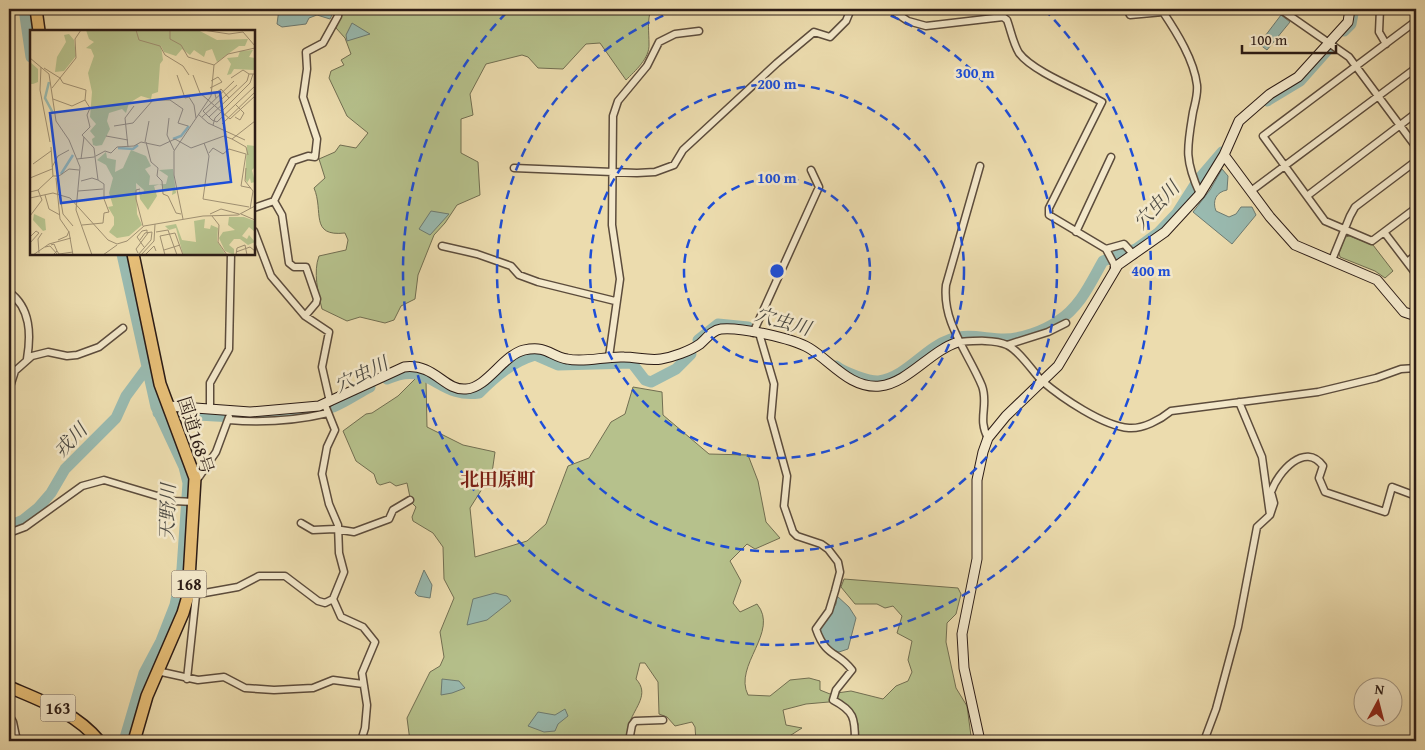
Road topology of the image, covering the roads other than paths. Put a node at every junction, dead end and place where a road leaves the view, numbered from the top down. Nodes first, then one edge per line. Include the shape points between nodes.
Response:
1 (36, 9) edge
2 (339, 9) edge
3 (851, 9) edge
4 (890, 9) edge
5 (1127, 9) edge
6 (1280, 9) edge
7 (1350, 9) edge
8 (1380, 9) edge
9 (1416, 21) edge
10 (39, 30) edge
11 (699, 31) dead end
12 (1329, 43) junction
13 (1386, 44) junction
14 (1356, 66) junction
15 (1416, 68) edge
16 (1378, 97) junction
17 (1416, 113) edge
18 (1400, 125) junction
19 (1416, 146) edge
20 (1224, 155) junction
21 (1111, 157) dead end
22 (1416, 161) edge
23 (980, 166) dead end
24 (1285, 166) junction
25 (514, 168) dead end
26 (811, 170) dead end
27 (614, 172) junction
28 (1251, 191) junction
29 (1200, 194) junction
30 (1306, 196) junction
31 (274, 201) junction
32 (255, 208) edge
33 (1416, 208) edge
34 (1343, 230) junction
35 (1076, 232) junction
36 (1384, 232) junction
37 (255, 236) edge
38 (442, 246) dead end
39 (1106, 249) junction
40 (1134, 254) junction
41 (1416, 254) edge
42 (133, 255) edge
43 (231, 255) edge
44 (1332, 260) junction
45 (1407, 262) junction
46 (1114, 271) junction
47 (1416, 274) edge
48 (9, 292) edge
49 (615, 301) junction
50 (305, 316) junction
51 (1416, 316) edge
52 (1066, 323) dead end
53 (124, 328) dead end
54 (756, 333) junction
55 (958, 342) junction
56 (1007, 345) junction
57 (609, 357) junction
58 (27, 359) junction
59 (1416, 368) edge
60 (1043, 381) junction
61 (9, 390) edge
62 (1239, 402) junction
63 (168, 406) junction
64 (328, 407) junction
65 (210, 409) junction
66 (230, 416) junction
67 (988, 438) junction
68 (195, 478) junction
69 (1416, 496) edge
70 (410, 500) dead end
71 (194, 502) junction
72 (1270, 515) junction
73 (301, 523) dead end
74 (338, 530) junction
75 (9, 533) edge
76 (192, 595) junction
77 (333, 600) junction
78 (157, 671) junction
79 (187, 679) junction
80 (363, 684) junction
81 (9, 687) edge
82 (9, 714) edge
83 (662, 720) dead end
84 (17, 741) edge
85 (99, 741) edge
86 (134, 741) edge
87 (361, 741) edge
88 (629, 741) edge
89 (855, 741) edge
90 (980, 741) edge
91 (1204, 741) edge

1 - 10 highway
2 - 31 street via 322,44 306,52 303,97 318,139 317,153 315,157 293,161
3 - 27 street via 846,20 830,37 814,32 777,62 683,150 674,165 655,172
4 - 35 street via 908,21 926,26 1003,17 1026,60 1102,102 1049,208 1049,215
5 - 29 street via 1130,15 1163,12 1192,68 1197,92 1187,157 1189,171
6 - 12 street
7 - 12 street via 1348,22
8 - 13 street via 1379,32
9 - 13 street
11 - 27 street via 675,34 659,42 647,66 618,101 613,116
12 - 14 street
12 - 20 street via 1298,77 1270,94 1239,122
13 - 14 street
14 - 16 street
14 - 24 street via 1262,136
15 - 16 street
16 - 18 street
16 - 24 street
17 - 18 street
18 - 19 street
18 - 30 street
20 - 28 street
20 - 29 street
21 - 35 street
22 - 34 street via 1355,207
23 - 55 street via 946,285 945,299
24 - 28 street
24 - 30 street
25 - 27 street
26 - 54 street via 819,187
27 - 49 street via 612,225 620,279
28 - 44 street via 1286,238
29 - 40 street via 1165,232
30 - 34 street via 1325,221
31 - 32 street
31 - 50 street via 282,214 289,263 294,267 306,267 316,299
33 - 36 street
34 - 36 street via 1372,241
34 - 44 street
35 - 39 street
36 - 45 street
37 - 50 street via 270,276
38 - 49 street via 511,266 519,275 538,282
39 - 40 street via 1124,244
39 - 46 street
40 - 46 street
41 - 45 street
42 - 63 highway, 国道168号 / 168 via 160,384
43 - 65 street via 229,349 210,383
44 - 51 street via 1377,280 1404,312
45 - 47 street
46 - 60 street via 1058,366
48 - 58 street via 17,298 27,318 30,332
49 - 57 street
50 - 64 street via 329,332 322,367
52 - 56 street
53 - 58 street via 100,347 67,356 48,352
54 - 55 street via 796,342 810,349 840,374 872,386 892,383 944,347
54 - 57 street via 722,329 696,346 662,359
54 - 89 street via 774,384 771,418 787,476 784,506 793,532 821,544 838,562 840,572 835,591 828,611 816,629 827,651 852,670 836,690 833,700 850,711
55 - 56 street
55 - 67 street via 982,386 982,428
56 - 60 street
57 - 64 street via 569,360 541,349 522,351 467,390 452,386 426,368 404,367
58 - 61 street via 15,371
59 - 62 street via 1401,369 1318,392
60 - 62 street via 1084,410 1131,428 1158,420 1171,411
60 - 67 street
62 - 72 street via 1262,457
63 - 65 street
63 - 68 highway, 国道168号 / 168
64 - 66 street
64 - 74 street via 335,430 327,447 322,479
65 - 66 street
66 - 68 street via 216,452
67 - 90 street via 977,480 977,559 962,634 964,668
68 - 71 highway, 国道168号 / 168
69 - 72 street via 1392,487 1385,512 1325,492 1319,478 1323,466 1318,458 1311,455 1301,457 1281,472 1271,492 1274,503
70 - 74 street via 393,510 389,519 354,532
71 - 75 street via 174,501 104,480 82,486
71 - 76 highway, 国道168号 / 168
72 - 91 street via 1257,526 1238,627
73 - 74 street via 313,530
74 - 77 street via 344,572
76 - 77 street via 238,587 259,576 285,576 318,602
76 - 78 highway, 国道168号 / 168
76 - 79 street
77 - 80 street via 341,617 363,627 375,642 362,673
78 - 79 street
78 - 86 highway, 国道168号 / 168
79 - 80 street via 224,677 245,688 282,691 313,688 333,680
80 - 87 street via 367,705
81 - 85 highway, 163 via 60,709 78,720
82 - 84 street
83 - 88 street via 635,721

